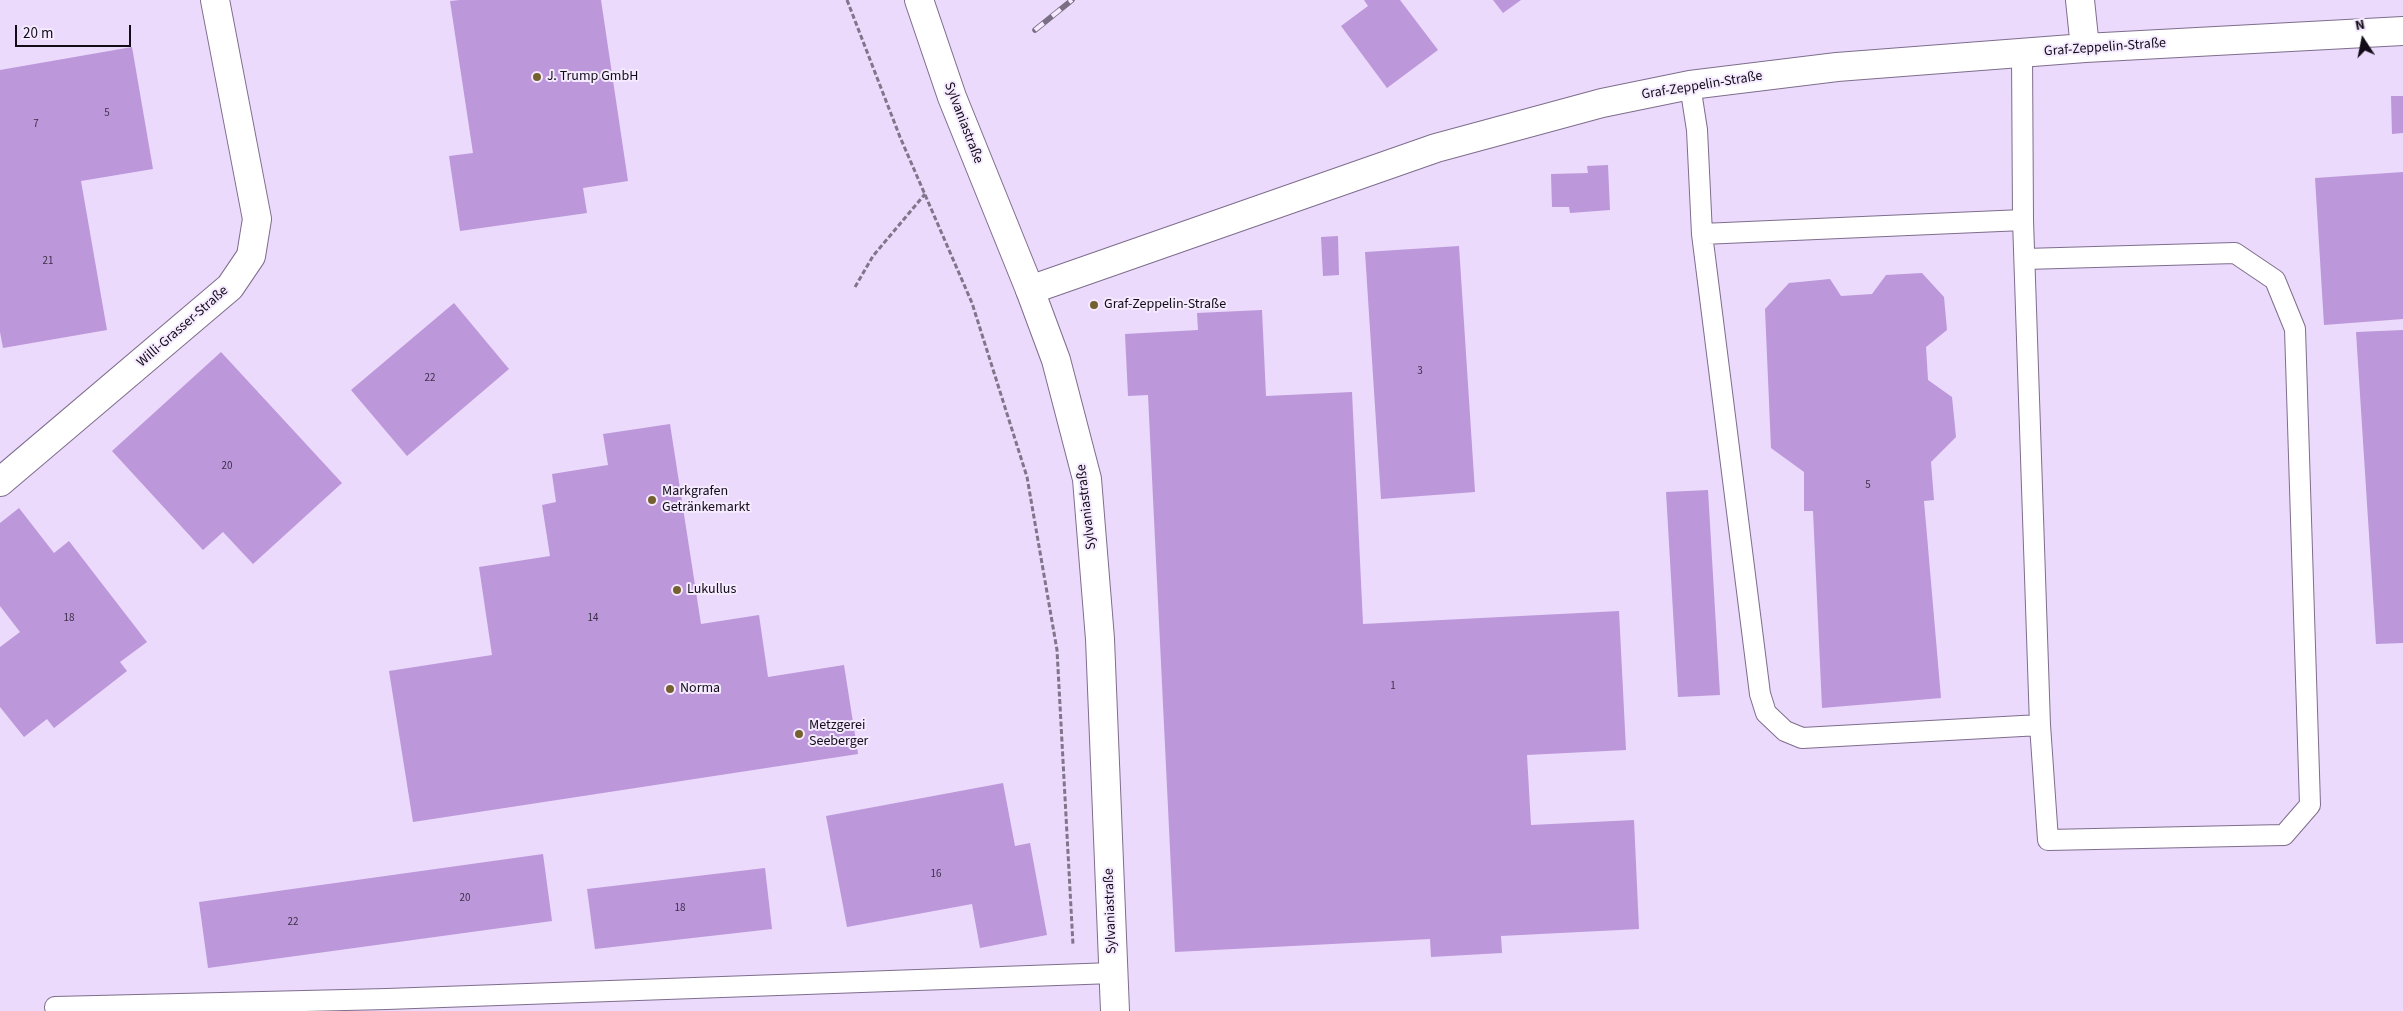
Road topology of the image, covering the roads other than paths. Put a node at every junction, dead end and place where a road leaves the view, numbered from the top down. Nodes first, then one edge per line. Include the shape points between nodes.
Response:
1 (215, 0) edge
2 (919, 0) edge
3 (2080, 0) edge
4 (2403, 31) edge
5 (2084, 48) junction
6 (2022, 53) junction
7 (1690, 85) junction
8 (2023, 220) junction
9 (1702, 234) junction
10 (2025, 259) junction
11 (1030, 290) junction
12 (0, 482) edge
13 (2040, 725) junction
14 (1113, 974) junction
15 (55, 1007) dead end
16 (1115, 1011) edge

1 - 12 street, Willi-Grasser-Straße via 257,219 251,256 230,287
2 - 11 street, Sylvaniastraße via 952,97
3 - 5 street
4 - 5 street, Graf-Zeppelin-Straße
5 - 6 street, Graf-Zeppelin-Straße
6 - 7 street, Graf-Zeppelin-Straße via 1837,67
6 - 8 lane
7 - 9 lane via 1697,130
7 - 11 street, Graf-Zeppelin-Straße via 1602,103 1436,148
8 - 9 lane
8 - 10 lane
9 - 13 lane via 1760,694 1766,713 1785,731 1802,738
10 - 13 lane
10 - 13 lane via 2235,253 2275,280 2295,329 2310,806 2284,835 2048,840
11 - 14 street, Sylvaniastraße via 1056,360 1087,479 1100,639
14 - 15 lane
14 - 16 street, Sylvaniastraße

